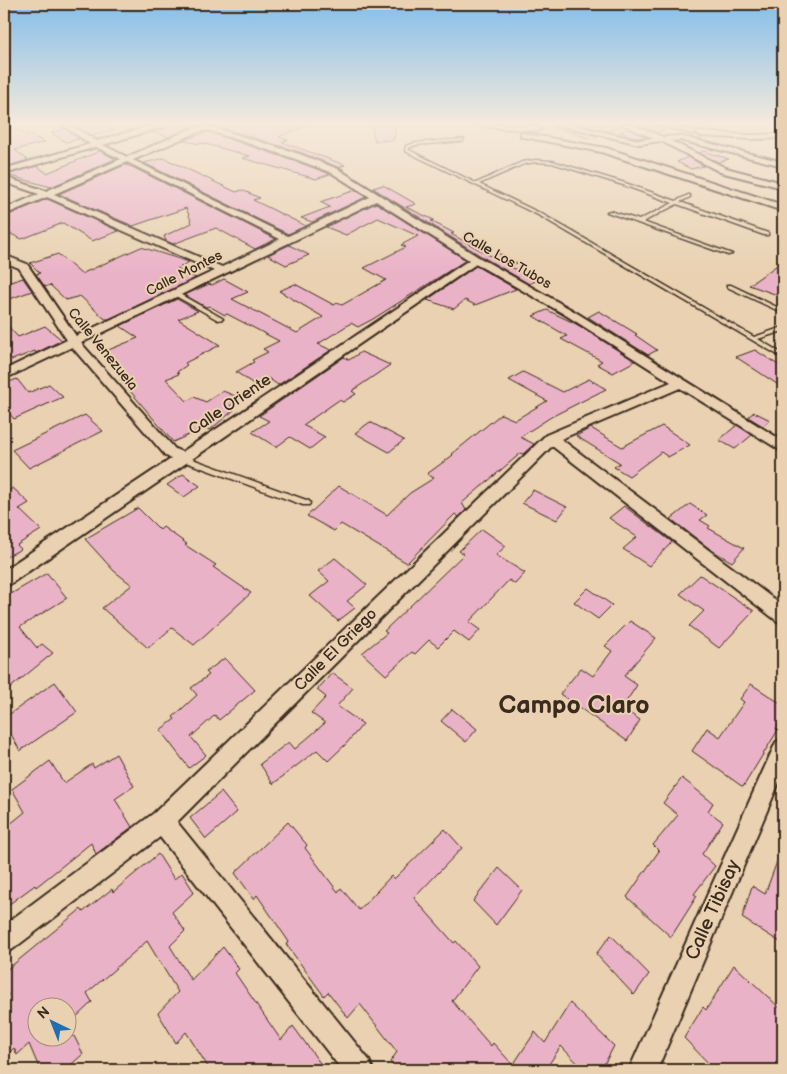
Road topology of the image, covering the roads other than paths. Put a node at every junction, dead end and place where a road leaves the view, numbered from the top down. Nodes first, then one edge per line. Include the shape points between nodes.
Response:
1 (94, 174) edge
2 (156, 174) edge
3 (340, 174) edge
4 (455, 174) edge
5 (498, 174) edge
6 (592, 174) edge
7 (678, 174) edge
8 (738, 174) edge
9 (4, 179) edge
10 (476, 184) junction
11 (783, 186) edge
12 (47, 194) junction
13 (377, 196) junction
14 (689, 196) dead end
15 (676, 203) junction
16 (783, 208) edge
17 (4, 212) edge
18 (609, 212) dead end
19 (639, 222) junction
20 (766, 234) dead end
21 (287, 239) junction
22 (730, 254) dead end
23 (4, 258) edge
24 (476, 260) junction
25 (222, 270) junction
26 (729, 286) dead end
27 (176, 294) junction
28 (783, 312) edge
29 (220, 319) dead end
30 (783, 329) edge
31 (754, 339) junction
32 (74, 342) junction
33 (783, 356) edge
34 (4, 375) edge
35 (680, 383) junction
36 (551, 438) junction
37 (783, 447) edge
38 (182, 458) junction
39 (306, 503) dead end
40 (4, 579) edge
41 (783, 616) edge
42 (783, 749) edge
43 (162, 821) junction
44 (4, 940) edge
45 (359, 1070) edge
46 (643, 1070) edge

1 - 12 street
2 - 21 street
3 - 13 street, Calle Los Tubos
4 - 10 lane
5 - 10 lane
6 - 15 lane
7 - 16 street
8 - 11 street
9 - 12 street
10 - 31 lane via 541,215
12 - 17 street
12 - 25 street
13 - 21 street, Calle Montes
13 - 24 street, Calle Los Tubos
14 - 15 lane
15 - 19 lane
15 - 20 lane
18 - 19 lane
19 - 22 lane
21 - 25 street, Calle Montes
23 - 32 street, Calle Venezuela via 23,266
24 - 35 street, Calle Los Tubos via 568,312
24 - 38 street, Calle Oriente
25 - 27 street, Calle Montes
26 - 28 lane
27 - 29 lane
27 - 32 street, Calle Montes
30 - 31 lane
31 - 33 lane
32 - 34 street, Calle Montes
32 - 38 street, Calle Venezuela via 170,452
35 - 36 street, Calle El Griego
35 - 37 street, Calle Los Tubos
36 - 41 street
36 - 43 street, Calle El Griego
38 - 39 lane
38 - 40 street, Calle Oriente
42 - 46 street, Calle Tibisay
43 - 44 street, Calle El Griego
43 - 45 street

